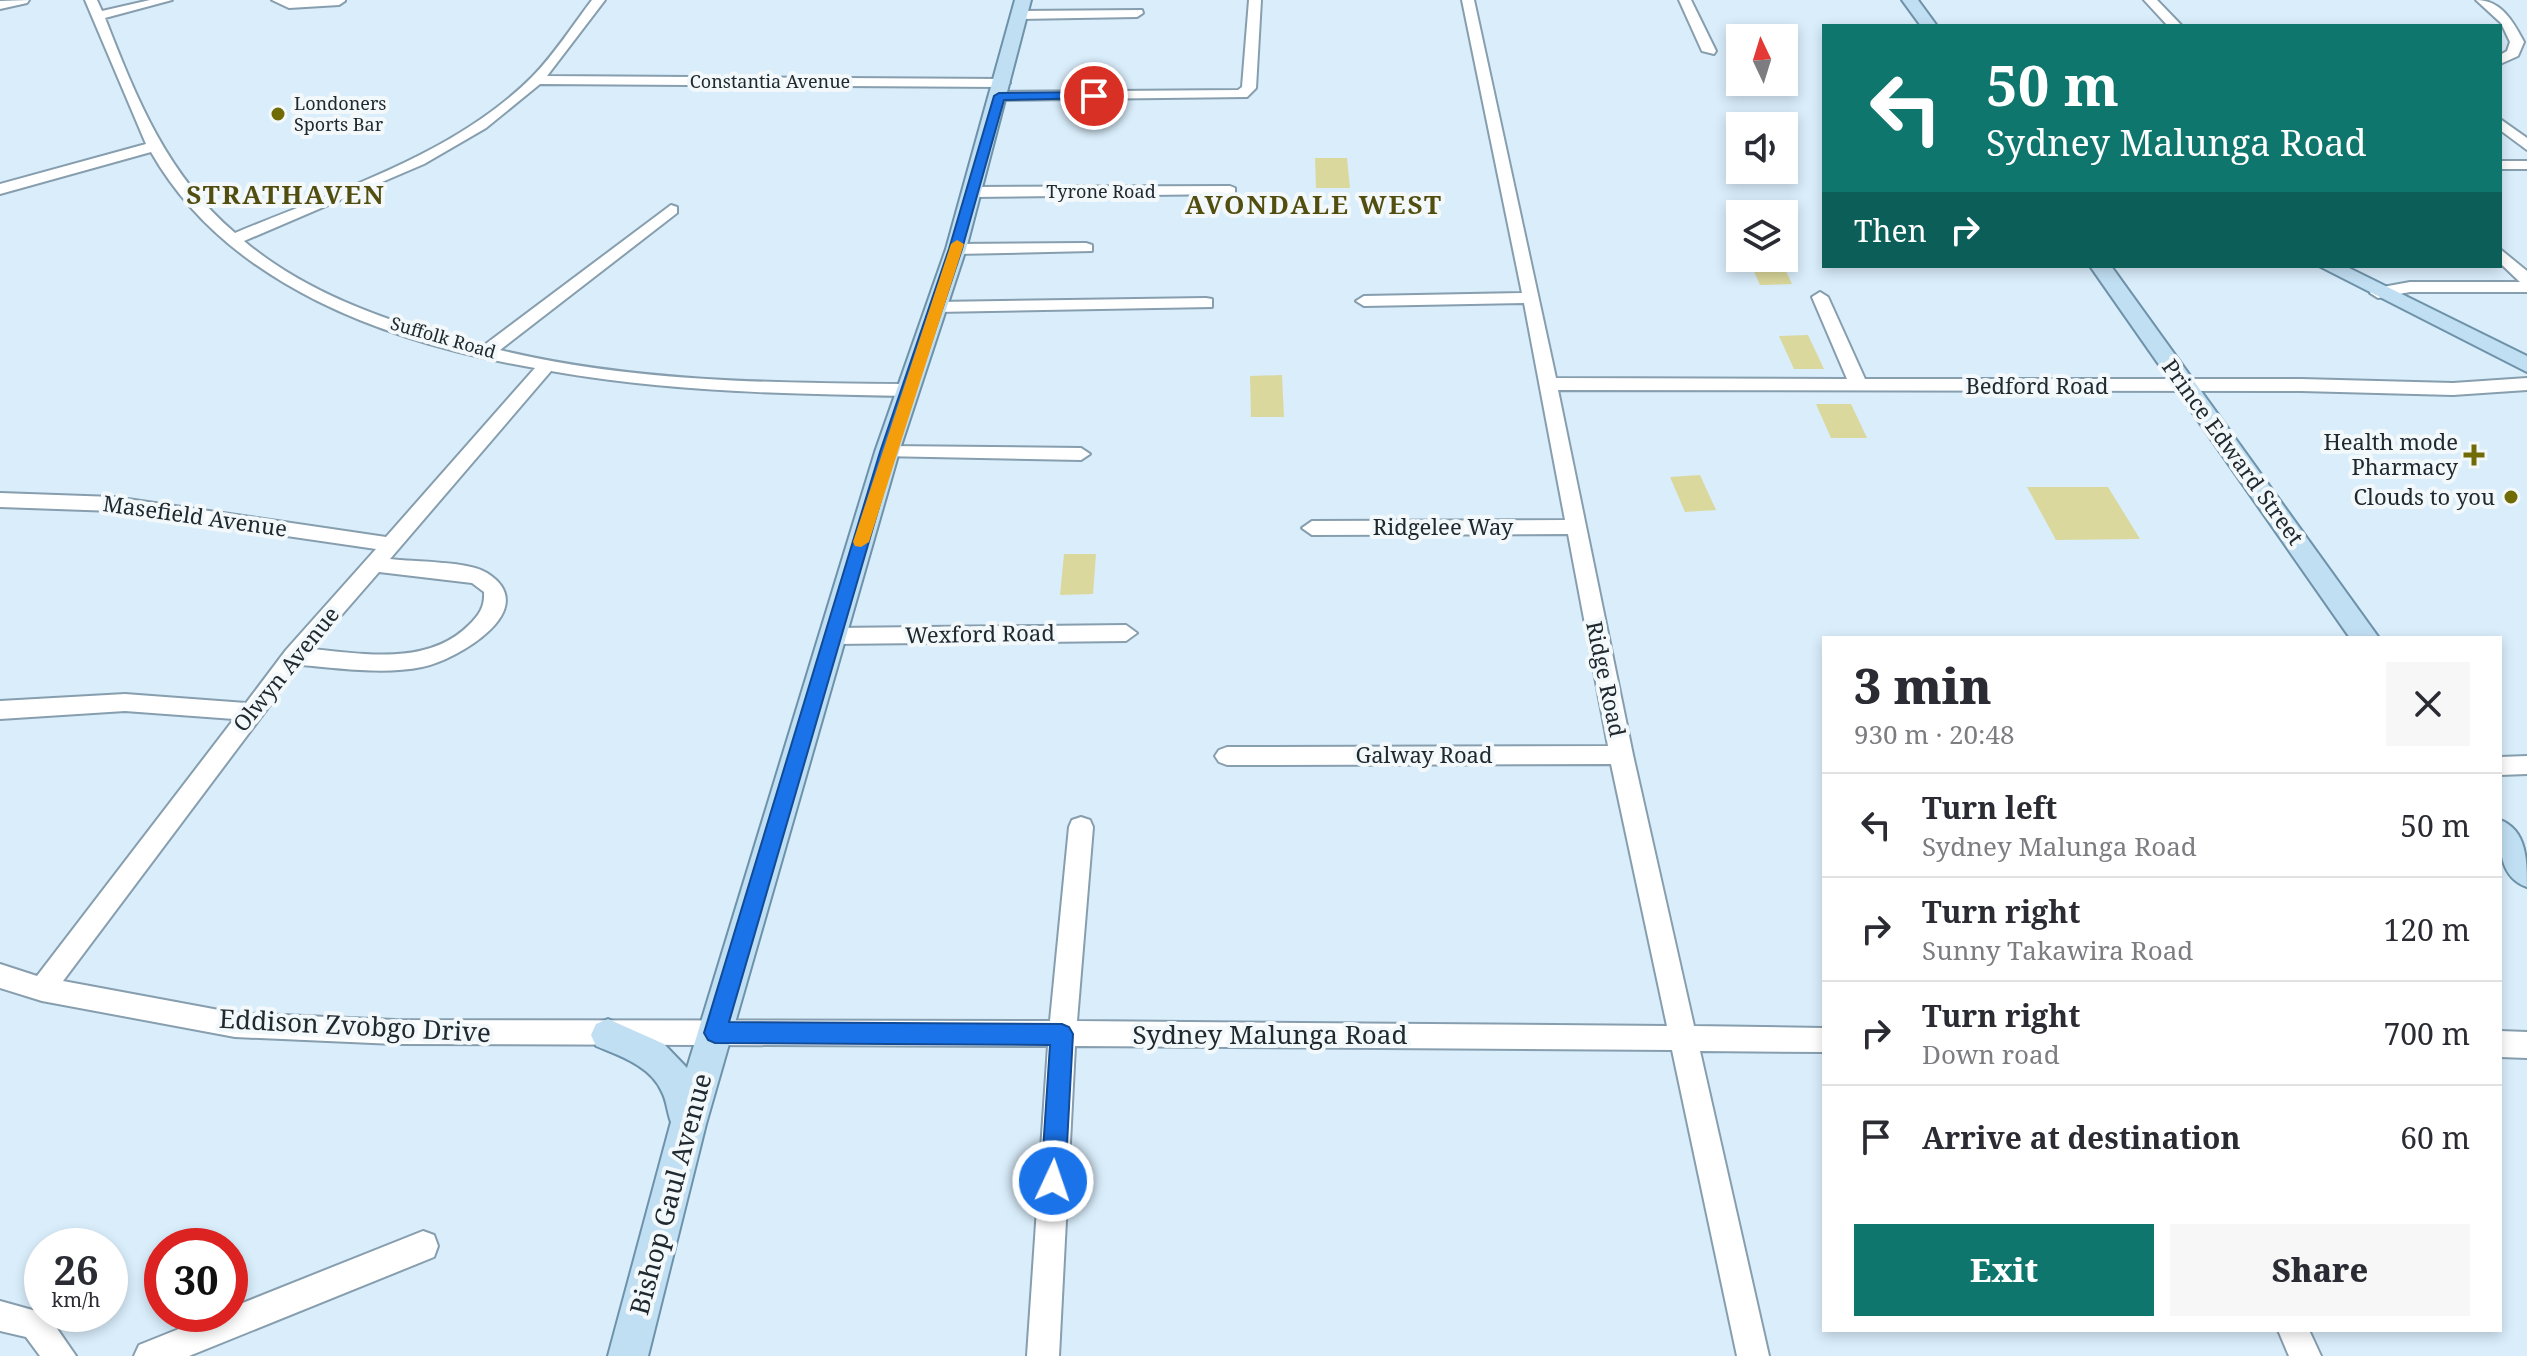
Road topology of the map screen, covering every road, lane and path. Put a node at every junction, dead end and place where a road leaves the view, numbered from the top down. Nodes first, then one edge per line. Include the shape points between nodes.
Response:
1 (23, 0) edge
2 (166, 0) edge
3 (278, 0) edge
4 (599, 0) edge
5 (1255, 0) edge
6 (1468, 0) edge
7 (1685, 0) edge
8 (1910, 0) edge
9 (2150, 0) edge
10 (2482, 0) edge
11 (339, 1) edge
12 (0, 5) edge
13 (94, 8) edge
14 (1021, 8) edge
15 (1137, 13) dead end
16 (1928, 24) edge
17 (2173, 24) edge
18 (1709, 51) dead end
19 (2502, 59) edge
20 (537, 80) junction
21 (1001, 90) junction
22 (2502, 125) edge
23 (156, 146) junction
24 (2527, 146) edge
25 (2502, 165) edge
26 (2527, 165) edge
27 (0, 189) edge
28 (1230, 191) dead end
29 (972, 192) junction
30 (671, 210) dead end
31 (232, 240) junction
32 (1086, 248) dead end
33 (956, 249) junction
34 (2502, 256) edge
35 (2101, 268) edge
36 (2333, 268) edge
37 (2527, 280) edge
38 (2527, 287) edge
39 (2378, 293) junction
40 (1820, 297) dead end
41 (1531, 298) junction
42 (1364, 301) dead end
43 (1206, 303) dead end
44 (936, 307) junction
45 (487, 352) junction
46 (548, 364) junction
47 (2527, 365) edge
48 (1548, 384) junction
49 (2527, 384) edge
50 (1859, 385) junction
51 (2185, 385) junction
52 (907, 390) junction
53 (887, 452) junction
54 (1081, 454) dead end
55 (0, 500) edge
56 (1574, 527) junction
57 (1312, 528) dead end
58 (390, 544) junction
59 (372, 564) junction
60 (1126, 633) dead end
61 (833, 636) junction
62 (2364, 636) edge
63 (294, 656) junction
64 (0, 710) edge
65 (250, 712) junction
66 (1621, 755) junction
67 (1227, 756) dead end
68 (2527, 765) edge
69 (2502, 766) edge
70 (1081, 827) dead end
71 (2502, 836) edge
72 (2527, 874) edge
73 (0, 976) edge
74 (42, 989) junction
75 (715, 1033) junction
76 (1062, 1034) junction
77 (608, 1035) junction
78 (1683, 1040) junction
79 (1822, 1040) edge
80 (2502, 1044) edge
81 (2527, 1045) edge
82 (688, 1124) junction
83 (423, 1246) dead end
84 (0, 1316) edge
85 (2294, 1332) edge
86 (60, 1356) edge
87 (150, 1356) edge
88 (628, 1356) edge
89 (1043, 1356) edge
90 (1753, 1356) edge
91 (2305, 1356) edge

1 - 12 street
2 - 13 street
3 - 11 street
4 - 20 street
5 - 21 street, Constantia Avenue via 1249,88 1242,94
6 - 41 street, Ridge Road
7 - 18 street
8 - 16 main road
9 - 17 street
10 - 19 street via 2507,21 2517,42 2513,53
13 - 23 street, Suffolk Road
14 - 15 street
14 - 21 main road, Bishop Gaul Avenue
20 - 21 street, Constantia Avenue
20 - 31 street via 441,150
21 - 29 main road, Bishop Gaul Avenue
22 - 24 street
23 - 27 street
23 - 31 street, Suffolk Road via 188,196
25 - 26 street
28 - 29 street, Tyrone Road
29 - 33 main road, Bishop Gaul Avenue
30 - 45 street
31 - 45 street, Suffolk Road via 326,298 421,336
32 - 33 street
33 - 44 main road, Bishop Gaul Avenue
34 - 37 street
35 - 51 main road, Prince Edward Street
36 - 39 main road
38 - 39 street via 2410,287
39 - 47 main road
40 - 50 street
41 - 42 street
41 - 48 street, Ridge Road
43 - 44 street
44 - 52 main road, Bishop Gaul Avenue
45 - 46 street, Suffolk Road
46 - 52 street, Suffolk Road via 718,386
46 - 58 street, Olwyn Avenue
48 - 50 street, Bedford Road
48 - 56 street, Ridge Road
49 - 51 street, Bedford Road via 2453,389
50 - 51 street, Bedford Road
51 - 62 main road, Prince Edward Street
52 - 53 main road, Bishop Gaul Avenue
53 - 54 street
53 - 61 main road, Bishop Gaul Avenue
55 - 58 street, Masefield Avenue via 114,504
56 - 57 street, Ridgelee Way
56 - 66 street, Ridge Road
58 - 59 street, Olwyn Avenue
59 - 63 street, Olwyn Avenue
59 - 63 street via 477,576 494,589 495,602 480,629 428,658 395,662
60 - 61 street, Wexford Road
61 - 75 main road, Bishop Gaul Avenue
63 - 65 street, Olwyn Avenue
64 - 65 street via 111,701
65 - 74 street, Olwyn Avenue
66 - 67 street, Galway Road
66 - 78 street, Ridge Road
68 - 69 street
70 - 76 street
71 - 72 main road
73 - 74 street, Eddison Zvobgo Drive
74 - 77 street, Eddison Zvobgo Drive via 235,1025
75 - 76 street, Sydney Malunga Road
75 - 77 street, Eddison Zvobgo Drive
75 - 82 main road, Bishop Gaul Avenue
76 - 78 street, Sydney Malunga Road
76 - 89 street
77 - 82 main road via 655,1055 672,1072 683,1091
78 - 79 street, Sydney Malunga Road
78 - 90 street, Ridge Road
80 - 81 street
82 - 88 main road, Bishop Gaul Avenue
83 - 87 street
84 - 86 street via 35,1324
85 - 91 street

